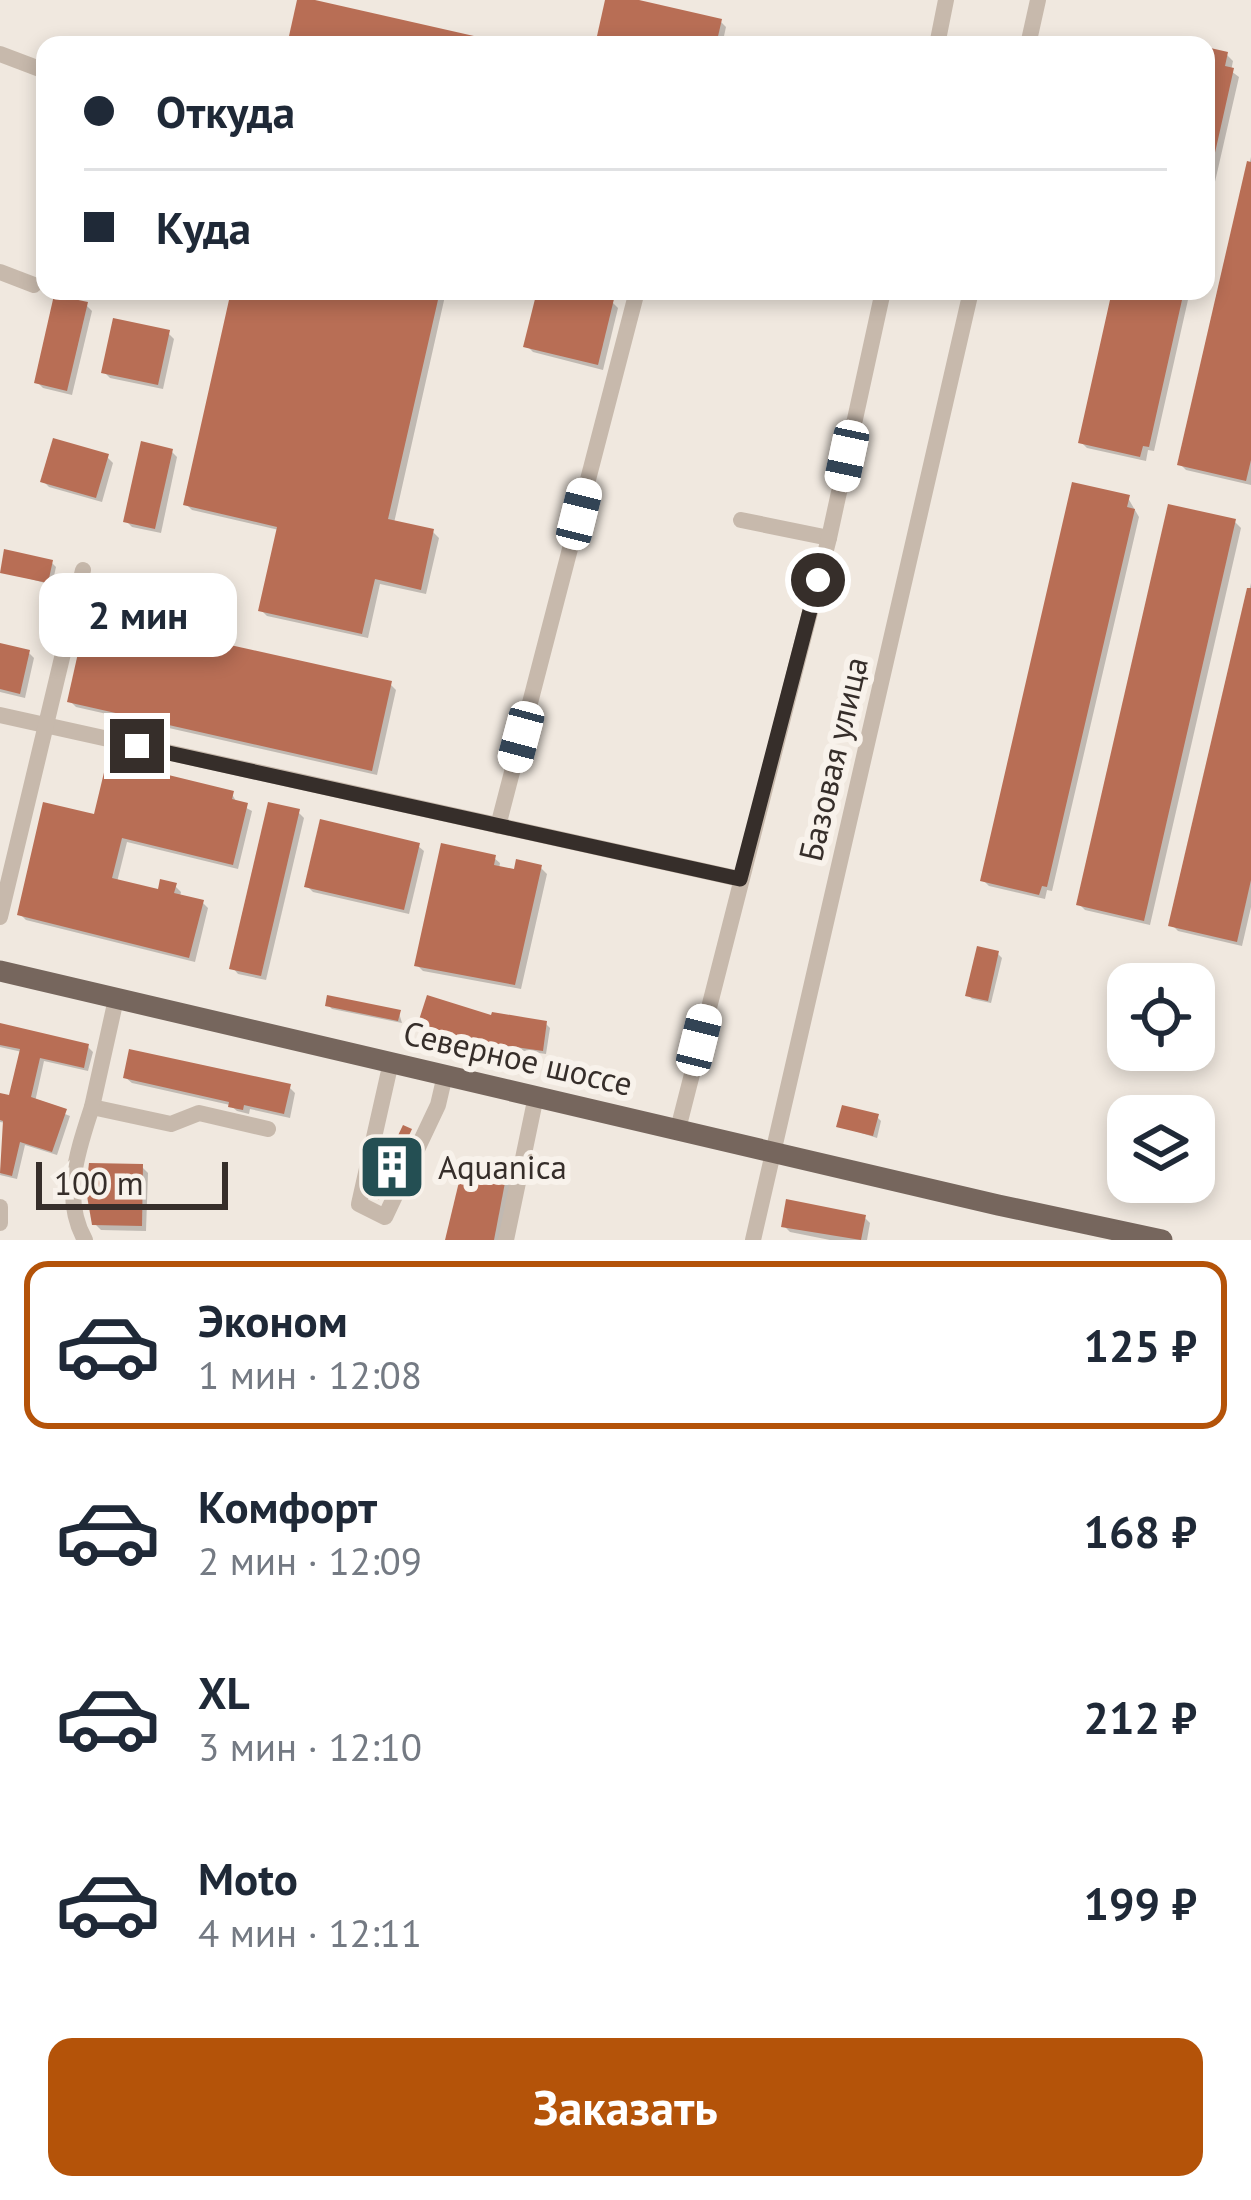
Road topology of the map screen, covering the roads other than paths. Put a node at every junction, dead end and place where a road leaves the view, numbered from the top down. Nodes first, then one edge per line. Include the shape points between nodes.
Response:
1 (946, 0) edge
2 (1038, 0) edge
3 (939, 36) edge
4 (1030, 36) edge
5 (0, 54) edge
6 (36, 68) edge
7 (0, 272) edge
8 (34, 285) dead end
9 (635, 300) edge
10 (881, 300) edge
11 (969, 300) edge
12 (741, 520) dead end
13 (829, 538) junction
14 (83, 571) dead end
15 (0, 715) edge
16 (47, 726) junction
17 (498, 826) junction
18 (740, 879) junction
19 (0, 917) edge
20 (0, 971) edge
21 (116, 998) junction
22 (392, 1063) junction
23 (445, 1075) junction
24 (536, 1096) junction
25 (92, 1107) junction
26 (268, 1129) dead end
27 (678, 1130) junction
28 (774, 1152) junction
29 (0, 1207) edge
30 (0, 1223) edge
31 (85, 1240) edge
32 (506, 1240) edge
33 (753, 1240) edge
34 (1162, 1240) edge

1 - 3 street
2 - 4 street
5 - 6 street
7 - 8 street
9 - 17 street
10 - 13 street
11 - 28 street, Базовая улица
12 - 13 street
13 - 18 street
14 - 16 street
15 - 16 street
16 - 17 street
16 - 19 street
17 - 18 street
18 - 27 street
20 - 21 main road, Северное шоссе
21 - 22 main road, Северное шоссе
21 - 25 street
22 - 23 main road, Северное шоссе
22 - 23 street via 359,1204 385,1216
23 - 24 main road, Северное шоссе
24 - 27 main road, Северное шоссе
24 - 32 street
25 - 26 street via 171,1124 199,1113
25 - 31 street via 72,1179
27 - 28 main road, Северное шоссе
28 - 33 street, Базовая улица
28 - 34 main road, Северное шоссе
29 - 30 street

